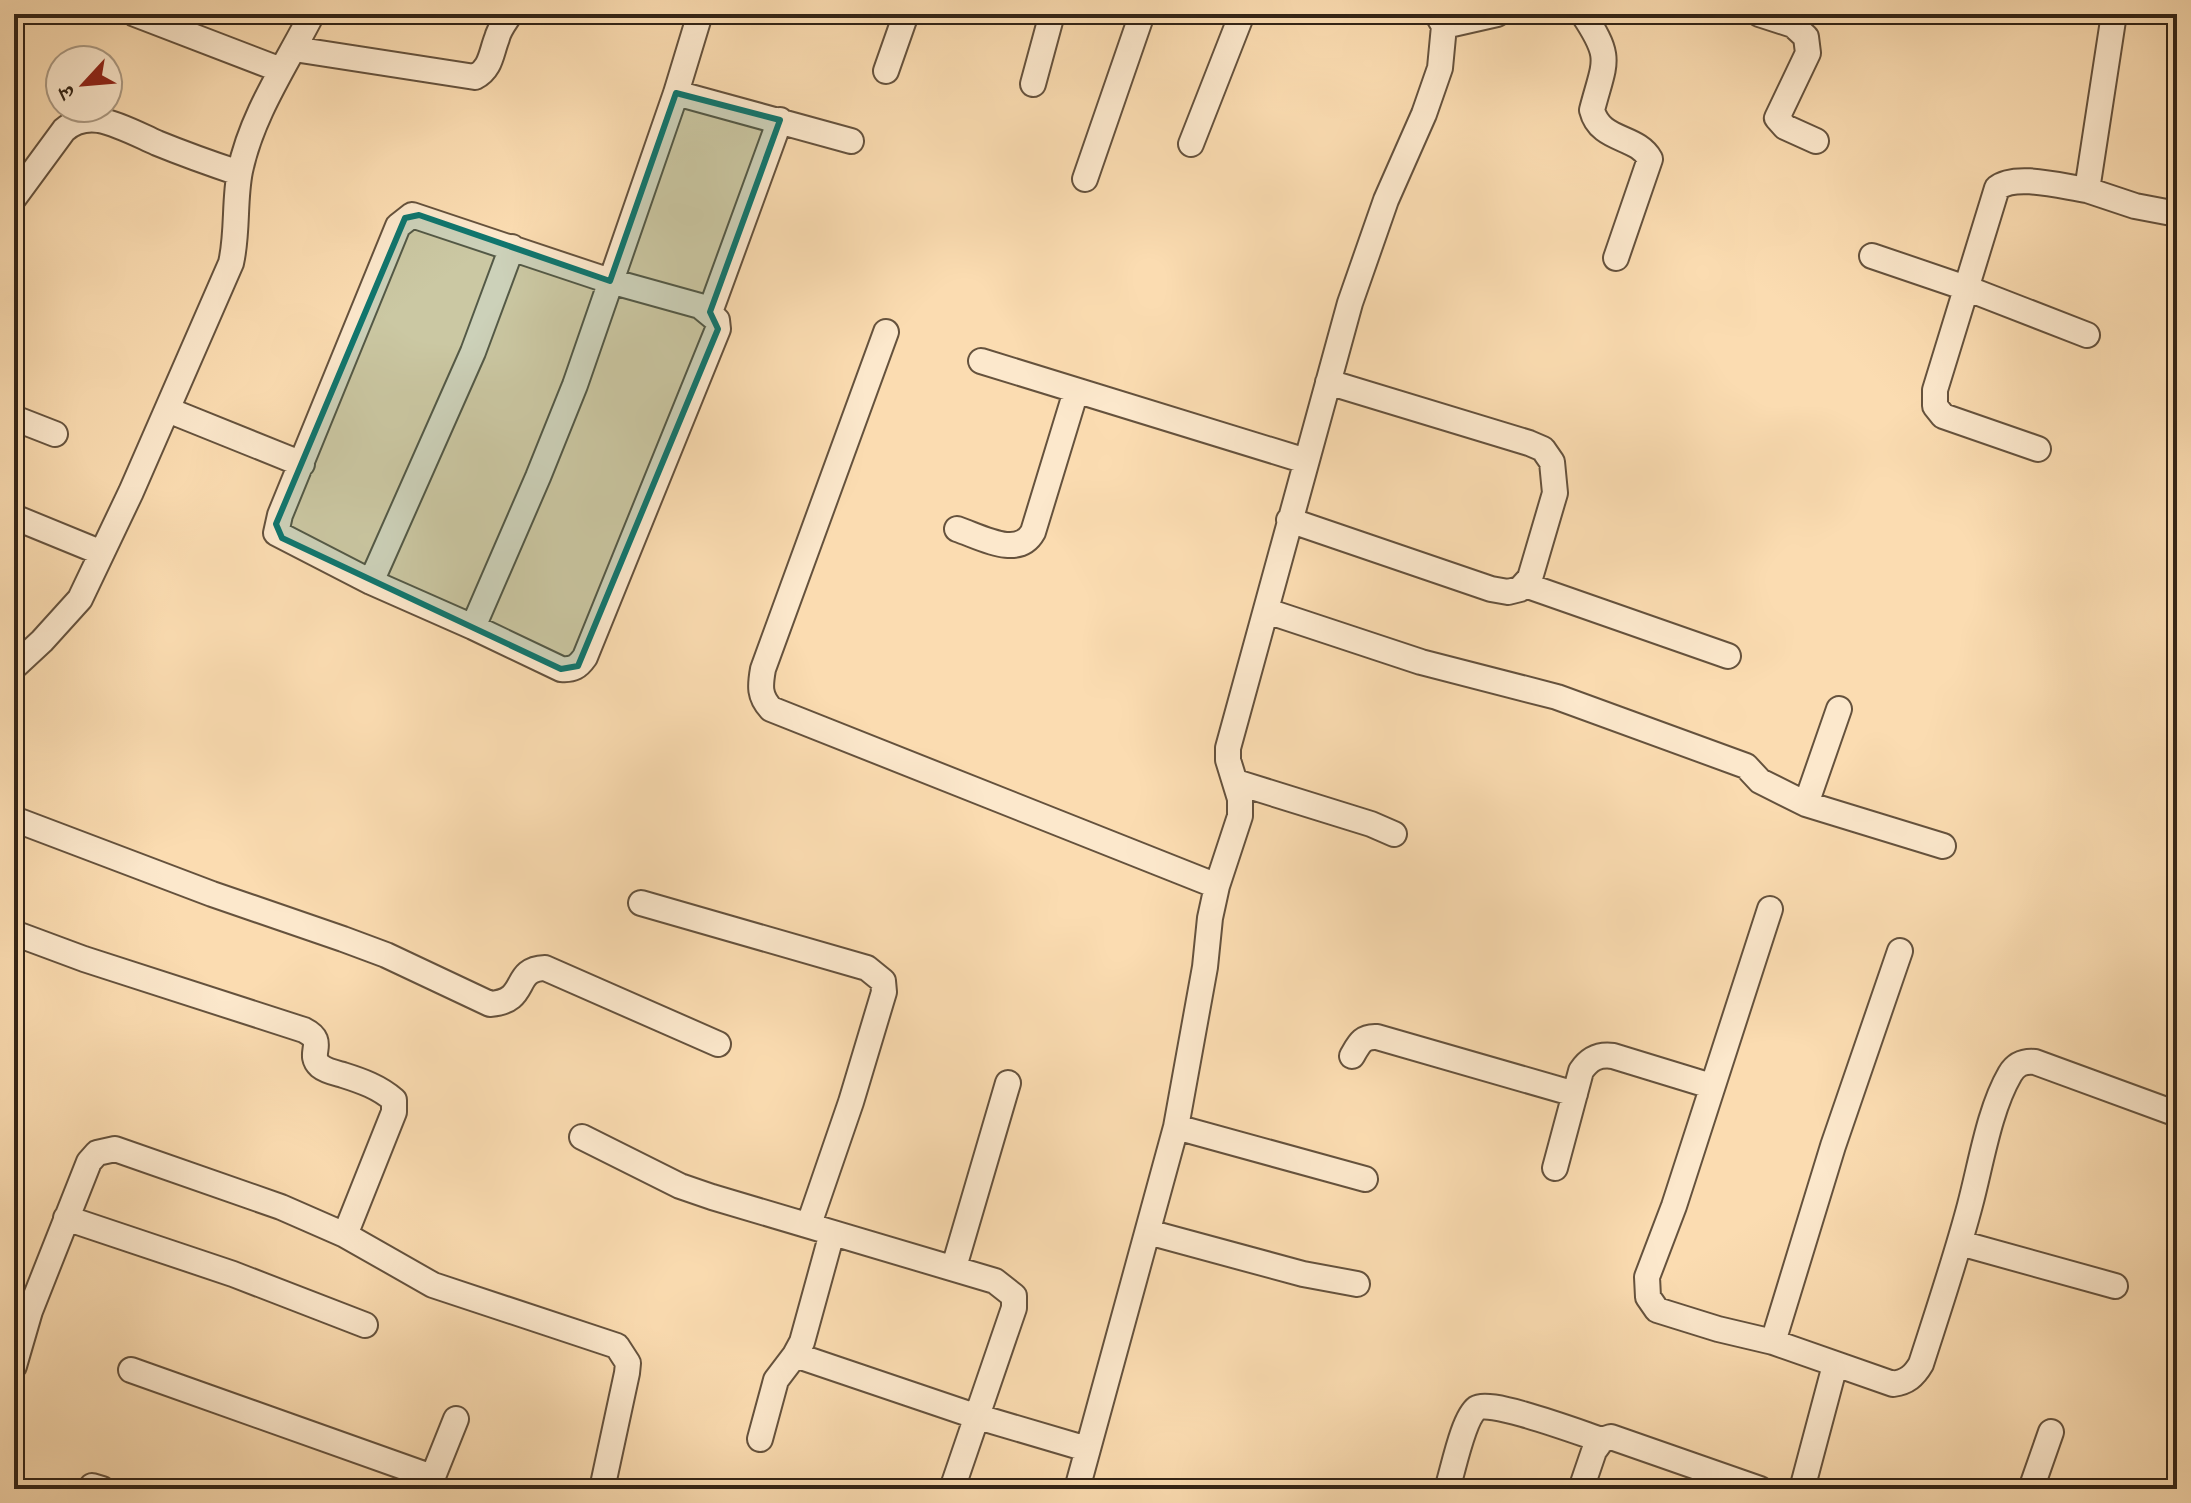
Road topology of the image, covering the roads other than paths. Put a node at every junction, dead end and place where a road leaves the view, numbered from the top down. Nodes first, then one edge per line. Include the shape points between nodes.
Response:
1 (135, 14) edge
2 (312, 14) edge
3 (510, 14) edge
4 (700, 14) edge
5 (906, 14) edge
6 (1052, 14) edge
7 (1142, 14) edge
8 (1242, 14) edge
9 (1583, 14) edge
10 (1759, 14) edge
11 (2114, 14) edge
12 (1490, 15) edge
13 (1440, 20) edge
14 (287, 60) junction
15 (886, 71) dead end
16 (1033, 84) dead end
17 (676, 93) junction
18 (780, 120) junction
19 (851, 141) dead end
20 (1816, 141) dead end
21 (1191, 144) dead end
22 (239, 173) junction
23 (1085, 179) dead end
24 (16, 190) edge
25 (2087, 190) junction
26 (2177, 214) edge
27 (512, 247) junction
28 (1872, 256) dead end
29 (1616, 258) dead end
30 (610, 281) junction
31 (1966, 288) junction
32 (710, 312) junction
33 (886, 332) dead end
34 (2087, 335) dead end
35 (981, 361) dead end
36 (1328, 382) junction
37 (1076, 391) junction
38 (168, 410) junction
39 (14, 418) edge
40 (55, 434) dead end
41 (2038, 449) dead end
42 (1306, 461) junction
43 (302, 464) junction
44 (14, 517) edge
45 (1289, 520) junction
46 (957, 529) dead end
47 (102, 553) junction
48 (371, 582) junction
49 (1525, 585) junction
50 (1267, 611) junction
51 (473, 627) junction
52 (1728, 656) dead end
53 (14, 667) edge
54 (1839, 709) dead end
55 (1236, 782) junction
56 (1806, 804) junction
57 (14, 819) edge
58 (1394, 834) dead end
59 (1943, 846) dead end
60 (1217, 886) junction
61 (641, 903) dead end
62 (1770, 909) dead end
63 (14, 933) edge
64 (1900, 951) dead end
65 (718, 1044) dead end
66 (1352, 1056) dead end
67 (1008, 1083) dead end
68 (1711, 1086) junction
69 (1575, 1094) junction
70 (2175, 1106) edge
71 (1176, 1127) junction
72 (582, 1137) dead end
73 (1555, 1168) dead end
74 (1365, 1179) dead end
75 (66, 1218) junction
76 (821, 1228) junction
77 (1148, 1232) junction
78 (345, 1235) junction
79 (1960, 1243) junction
80 (954, 1267) junction
81 (1357, 1284) dead end
82 (2115, 1286) dead end
83 (22, 1309) edge
84 (365, 1325) dead end
85 (1773, 1342) junction
86 (795, 1355) junction
87 (1835, 1365) junction
88 (14, 1366) edge
89 (131, 1370) dead end
90 (975, 1416) junction
91 (456, 1419) dead end
92 (2051, 1432) dead end
93 (760, 1439) dead end
94 (1602, 1440) junction
95 (1087, 1449) junction
96 (430, 1483) edge
97 (1753, 1488) edge
98 (602, 1489) edge
99 (952, 1489) edge
100 (1077, 1489) edge
101 (1447, 1489) edge
102 (1581, 1489) edge
103 (1802, 1489) edge
104 (2031, 1489) edge

1 - 14 street
2 - 14 street
3 - 14 street via 488,65 475,77
4 - 17 street
5 - 15 street
6 - 16 street
7 - 23 street
8 - 21 street
9 - 29 street via 1605,55 1594,116 1601,128 1650,159
10 - 20 street via 1793,25 1806,37 1808,53 1777,118
11 - 25 street
12 - 13 street
13 - 36 street via 1440,68 1386,200
14 - 22 street via 249,138
17 - 18 street
17 - 30 street
18 - 19 street
18 - 32 street
22 - 24 street via 115,125 83,120 64,130
22 - 38 street via 231,263
25 - 26 street
25 - 31 street via 2019,180 2003,183 1993,195
27 - 30 street
27 - 43 street via 419,215 405,218
27 - 48 street via 473,352
28 - 31 street
30 - 32 street
30 - 51 street via 544,464
31 - 34 street
31 - 41 street via 1935,390 1935,406 1943,416
32 - 51 street via 718,329 585,657 578,666 561,669
33 - 60 street via 763,669 763,701 771,709
35 - 37 street
36 - 42 street
36 - 49 street via 1543,449 1552,462 1555,493
37 - 42 street
37 - 46 street via 1028,541 1005,545
38 - 43 street
38 - 47 street
39 - 40 street
42 - 45 street
43 - 48 street via 276,533
44 - 47 street
45 - 49 street via 1491,589 1508,592
45 - 50 street
47 - 53 street via 80,599
48 - 51 street
49 - 52 street
50 - 55 street via 1228,748
50 - 56 street via 1421,662 1557,697 1746,766 1760,781
54 - 56 street
55 - 58 street
55 - 60 street via 1240,816
56 - 59 street
57 - 65 street via 386,955 490,1004 513,998 525,974 545,968
60 - 71 street
61 - 76 street via 867,968 883,981
62 - 68 street
63 - 78 street via 304,1030 317,1042 317,1064 372,1085 394,1100 394,1112
64 - 85 street
66 - 69 street via 1367,1036 1377,1037
67 - 80 street
68 - 69 street via 1604,1055 1586,1063
68 - 85 street via 1647,1277 1648,1297 1666,1314
69 - 73 street
70 - 79 street via 2035,1062 2018,1065 1995,1111
71 - 74 street
71 - 77 street
72 - 76 street via 680,1186
75 - 78 street via 89,1162 97,1153 115,1149 243,1192
75 - 83 street
75 - 84 street
76 - 80 street
76 - 86 street via 802,1342
77 - 81 street
77 - 95 street
78 - 98 street via 433,1285 617,1346 628,1363 627,1373
79 - 82 street
79 - 87 street via 1916,1373 1893,1384
80 - 90 street via 995,1281 1014,1296
83 - 88 street
85 - 87 street
86 - 90 street
86 - 93 street via 776,1380
87 - 103 street
89 - 96 street
90 - 95 street
90 - 99 street
91 - 96 street
92 - 104 street
94 - 97 street via 1622,1440
94 - 101 street via 1484,1406 1468,1421
94 - 102 street
95 - 100 street

